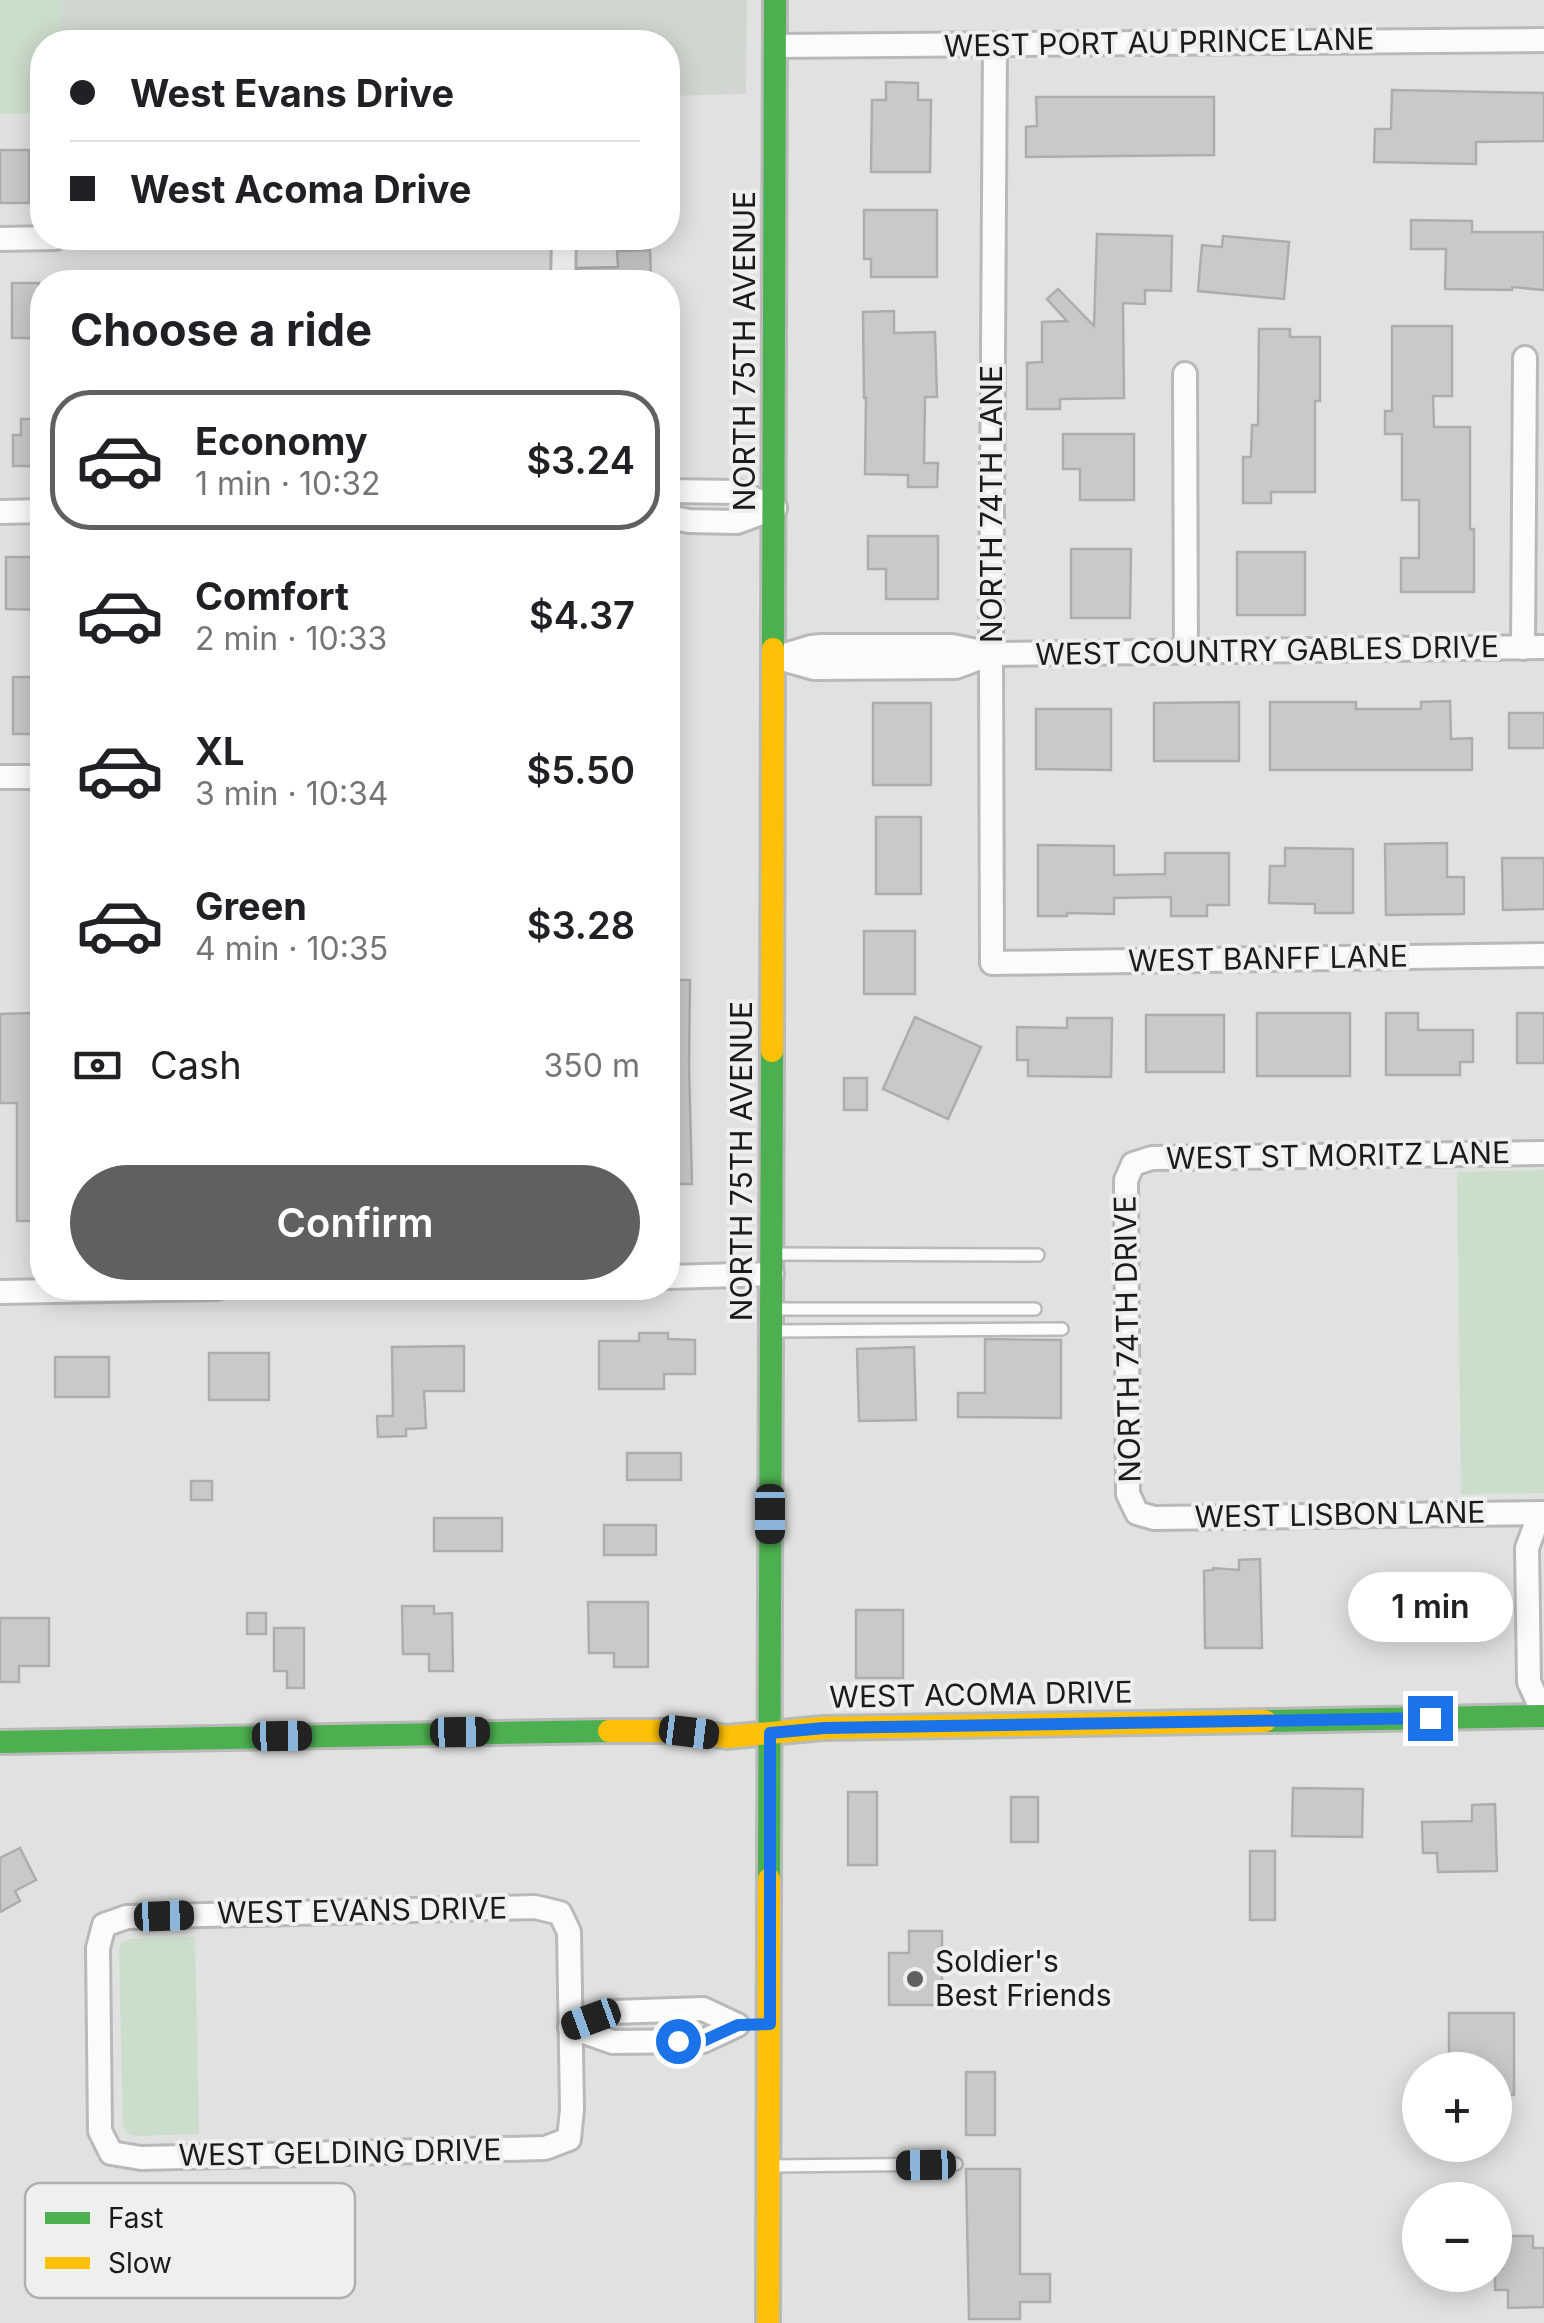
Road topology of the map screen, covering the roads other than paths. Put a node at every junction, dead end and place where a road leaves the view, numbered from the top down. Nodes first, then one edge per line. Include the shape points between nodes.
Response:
1 (775, 0) edge
2 (1544, 40) edge
3 (995, 45) junction
4 (775, 46) junction
5 (0, 238) edge
6 (30, 238) edge
7 (1525, 358) dead end
8 (1185, 374) dead end
9 (680, 491) edge
10 (775, 508) junction
11 (0, 512) edge
12 (30, 512) edge
13 (680, 519) edge
14 (1534, 648) edge
15 (1186, 652) junction
16 (991, 654) junction
17 (774, 658) junction
18 (0, 777) edge
19 (30, 777) edge
20 (1544, 954) edge
21 (992, 964) joint
22 (1544, 1153) edge
23 (1133, 1164) joint
24 (1038, 1255) dead end
25 (772, 1264) junction
26 (680, 1276) edge
27 (30, 1291) edge
28 (0, 1292) edge
29 (1035, 1310) dead end
30 (771, 1320) junction
31 (1062, 1330) dead end
32 (1137, 1513) joint
33 (1543, 1516) edge
34 (1536, 1633) edge
35 (1544, 1716) edge
36 (770, 1733) junction
37 (0, 1742) edge
38 (653, 2010) junction
39 (770, 2024) junction
40 (738, 2025) junction
41 (570, 2027) junction
42 (653, 2042) junction
43 (110, 2154) joint
44 (956, 2164) dead end
45 (768, 2166) junction
46 (768, 2323) edge

1 - 4 main road, NORTH 75TH AVENUE
2 - 3 street, WEST PORT AU PRINCE LANE
3 - 4 street, WEST PORT AU PRINCE LANE
3 - 16 street, NORTH 74TH LANE
4 - 10 main road, NORTH 75TH AVENUE
5 - 6 street
7 - 14 street
8 - 15 street
9 - 10 street via 738,492
10 - 13 street via 737,522
10 - 17 main road, NORTH 75TH AVENUE
11 - 12 street
14 - 15 street, WEST COUNTRY GABLES DRIVE
15 - 16 street, WEST COUNTRY GABLES DRIVE
16 - 17 street, WEST COUNTRY GABLES DRIVE via 952,646 822,646
16 - 21 street, NORTH 74TH LANE
17 - 25 main road, NORTH 75TH AVENUE
18 - 19 street
20 - 21 street, WEST BANFF LANE
22 - 23 street, WEST ST MORITZ LANE via 1152,1158
23 - 32 street, NORTH 74TH DRIVE via 1126,1180 1128,1494
24 - 25 lane
25 - 26 street
25 - 30 main road, NORTH 75TH AVENUE
27 - 28 street
29 - 30 lane
30 - 31 lane
30 - 36 main road, NORTH 75TH AVENUE
32 - 33 street, WEST LISBON LANE
33 - 34 street via 1527,1548
34 - 35 street via 1529,1682
35 - 36 main road, WEST ACOMA DRIVE
36 - 37 main road, WEST ACOMA DRIVE
36 - 39 main road, NORTH 75TH AVENUE
38 - 40 street via 703,2009
38 - 41 street via 612,2012
38 - 42 lane
39 - 40 lane
39 - 45 main road, NORTH 75TH AVENUE
40 - 42 street via 703,2041
41 - 42 street via 613,2042
41 - 43 street, WEST GELDING DRIVE via 569,2139 544,2148
41 - 43 street, WEST EVANS DRIVE via 569,1932 560,1913 536,1907 127,1918 104,1925 98,1948 100,2131
44 - 45 lane
45 - 46 main road, NORTH 75TH AVENUE

